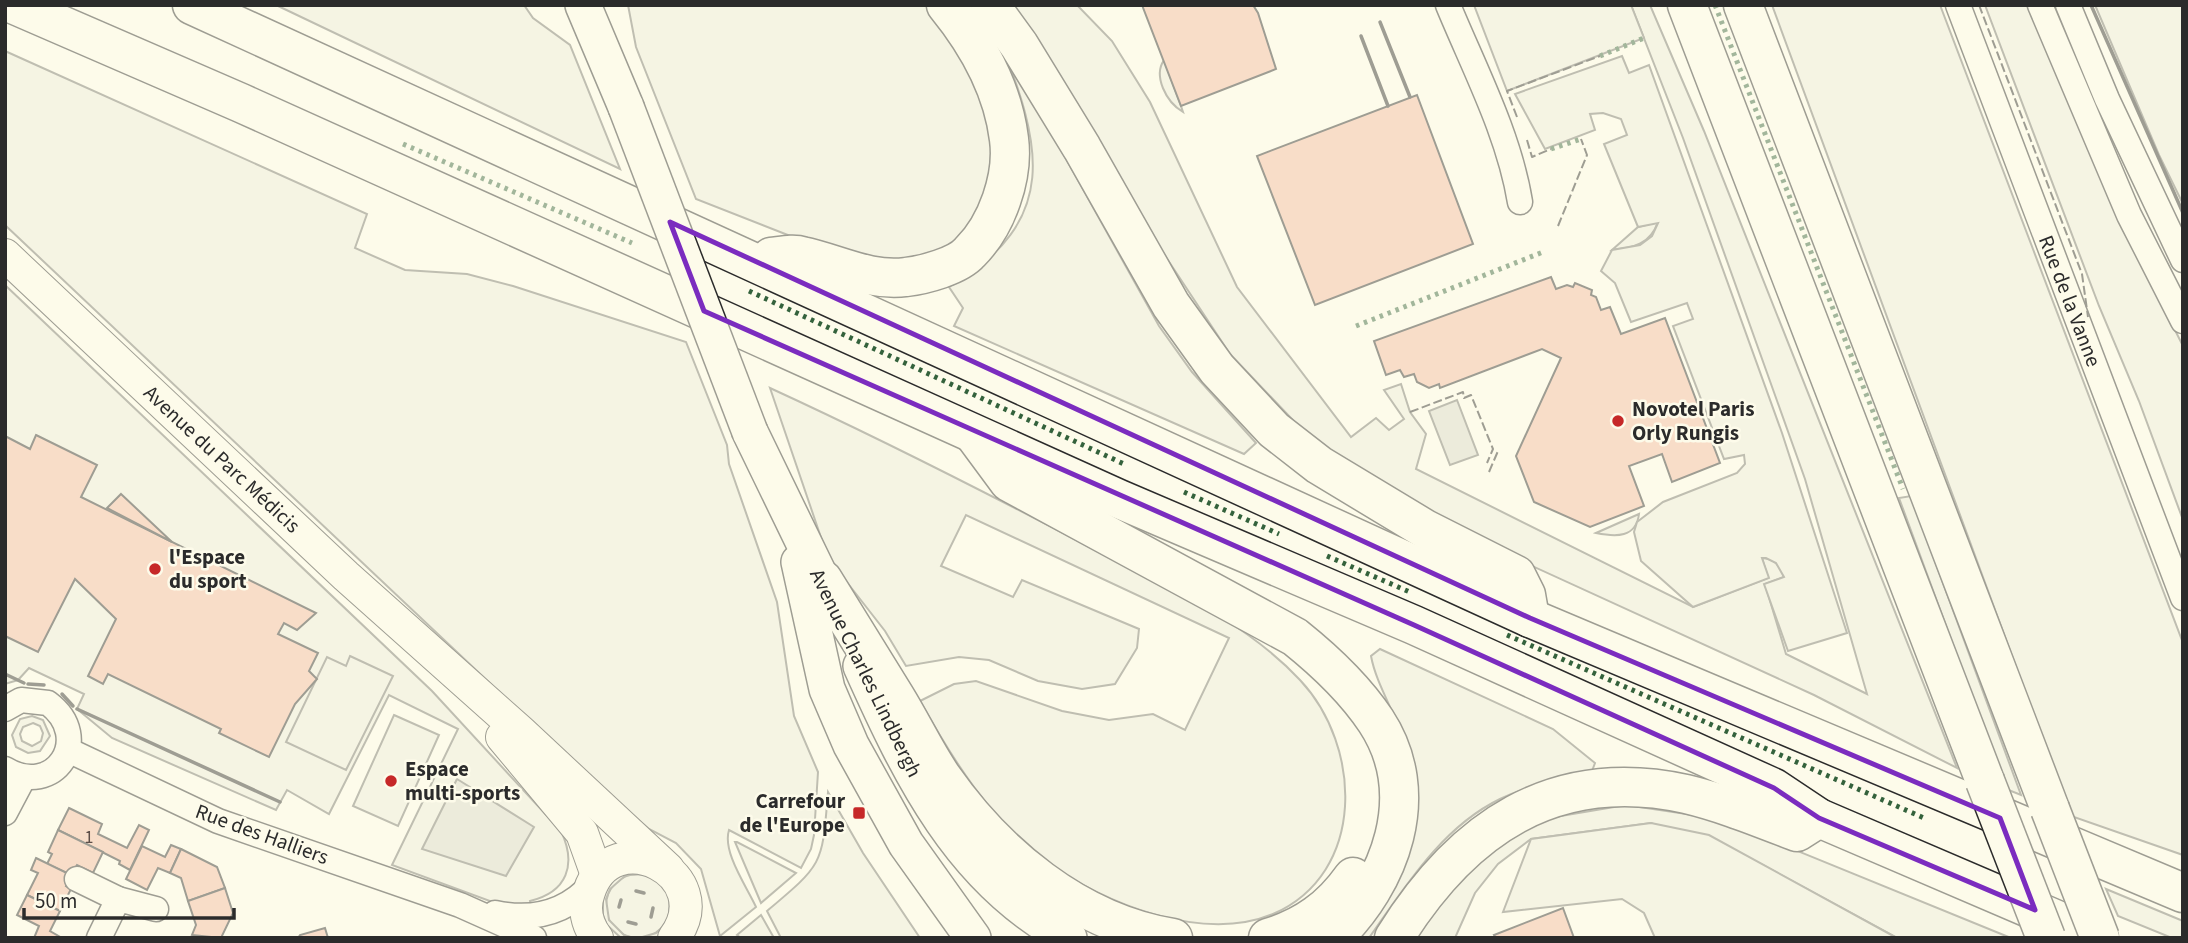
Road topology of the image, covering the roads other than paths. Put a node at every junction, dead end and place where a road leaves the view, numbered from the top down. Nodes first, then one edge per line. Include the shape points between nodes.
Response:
1 (15, 5) edge
2 (191, 5) edge
3 (583, 5) edge
4 (610, 5) edge
5 (946, 5) edge
6 (990, 5) edge
7 (1448, 5) edge
8 (1660, 5) edge
9 (1687, 5) edge
10 (1743, 5) edge
11 (1958, 5) edge
12 (2040, 5) edge
13 (2068, 5) edge
14 (1709, 58) junction
15 (626, 107) junction
16 (1520, 202) dead end
17 (5, 255) edge
18 (750, 259) junction
19 (2183, 260) edge
20 (2183, 321) edge
21 (971, 432) junction
22 (789, 518) junction
23 (823, 580) junction
24 (2183, 597) edge
25 (1530, 618) junction
26 (440, 663) junction
27 (1350, 688) junction
28 (5, 709) edge
29 (68, 750) junction
30 (15, 773) edge
31 (5, 813) edge
32 (1819, 818) junction
33 (668, 869) junction
34 (77, 879) dead end
35 (594, 880) junction
36 (2183, 893) edge
37 (118, 899) junction
38 (685, 899) junction
39 (460, 905) junction
40 (156, 909) dead end
41 (99, 938) edge
42 (534, 938) edge
43 (597, 938) edge
44 (674, 938) edge
45 (704, 938) edge
46 (973, 938) edge
47 (1069, 938) edge
48 (1173, 938) edge
49 (1268, 938) edge
50 (1333, 938) edge
51 (1394, 938) edge
52 (2046, 938) edge
53 (2100, 938) edge

1 - 21 highway
2 - 18 highway
3 - 15 main road, Avenue Charles Lindbergh
4 - 15 main road, Avenue Charles Lindbergh via 628,75
5 - 18 highway via 981,58 1000,100 1009,141 1007,180 992,223 969,254 905,278 861,274 799,255
6 - 25 highway via 1082,148 1171,305 1217,369 1274,430 1319,466 1425,529 1516,575
7 - 16 street via 1517,177
8 - 14 highway via 1675,34
9 - 14 highway
10 - 53 highway, bridge
11 - 24 street, Rue de la Vanne
12 - 20 street via 2129,215
13 - 19 street
14 - 52 highway, bridge
15 - 22 main road, Avenue Charles Lindbergh, bridge via 750,432
17 - 26 street, Avenue du Parc Médicis
18 - 25 highway
21 - 27 highway via 1009,482 1295,636
21 - 32 highway via 1762,782
22 - 23 main road, Avenue Charles Lindbergh
22 - 46 main road, Avenue Charles Lindbergh via 827,689 838,716 906,844
23 - 47 main road, Avenue Charles Lindbergh via 889,728 942,823 966,857 1002,892
23 - 48 highway via 942,776 983,828 1025,868 1069,898 1130,926
25 - 36 highway
26 - 33 street, Avenue du Parc Médicis
26 - 35 street, Avenue du Parc Médicis via 582,832
27 - 49 highway via 1376,764 1377,809 1371,836 1361,863 1335,900 1301,927
27 - 50 highway via 1388,743 1395,764 1399,810 1381,876 1369,898
28 - 29 street via 21,700 48,703 66,722
29 - 30 street via 53,771
29 - 39 street, Rue des Halliers via 218,821
30 - 31 street
32 - 51 highway via 1797,832 1715,802 1650,788 1580,792 1539,803 1481,834 1434,881
32 - 53 highway
33 - 35 street via 631,857 612,863
33 - 38 street, Avenue du Parc Médicis
34 - 37 street
35 - 39 street, Rue des Halliers via 573,902 537,916
35 - 43 street via 586,908
37 - 40 street
37 - 41 street
38 - 44 street via 683,922
38 - 45 street
39 - 42 street, Rue des Halliers

